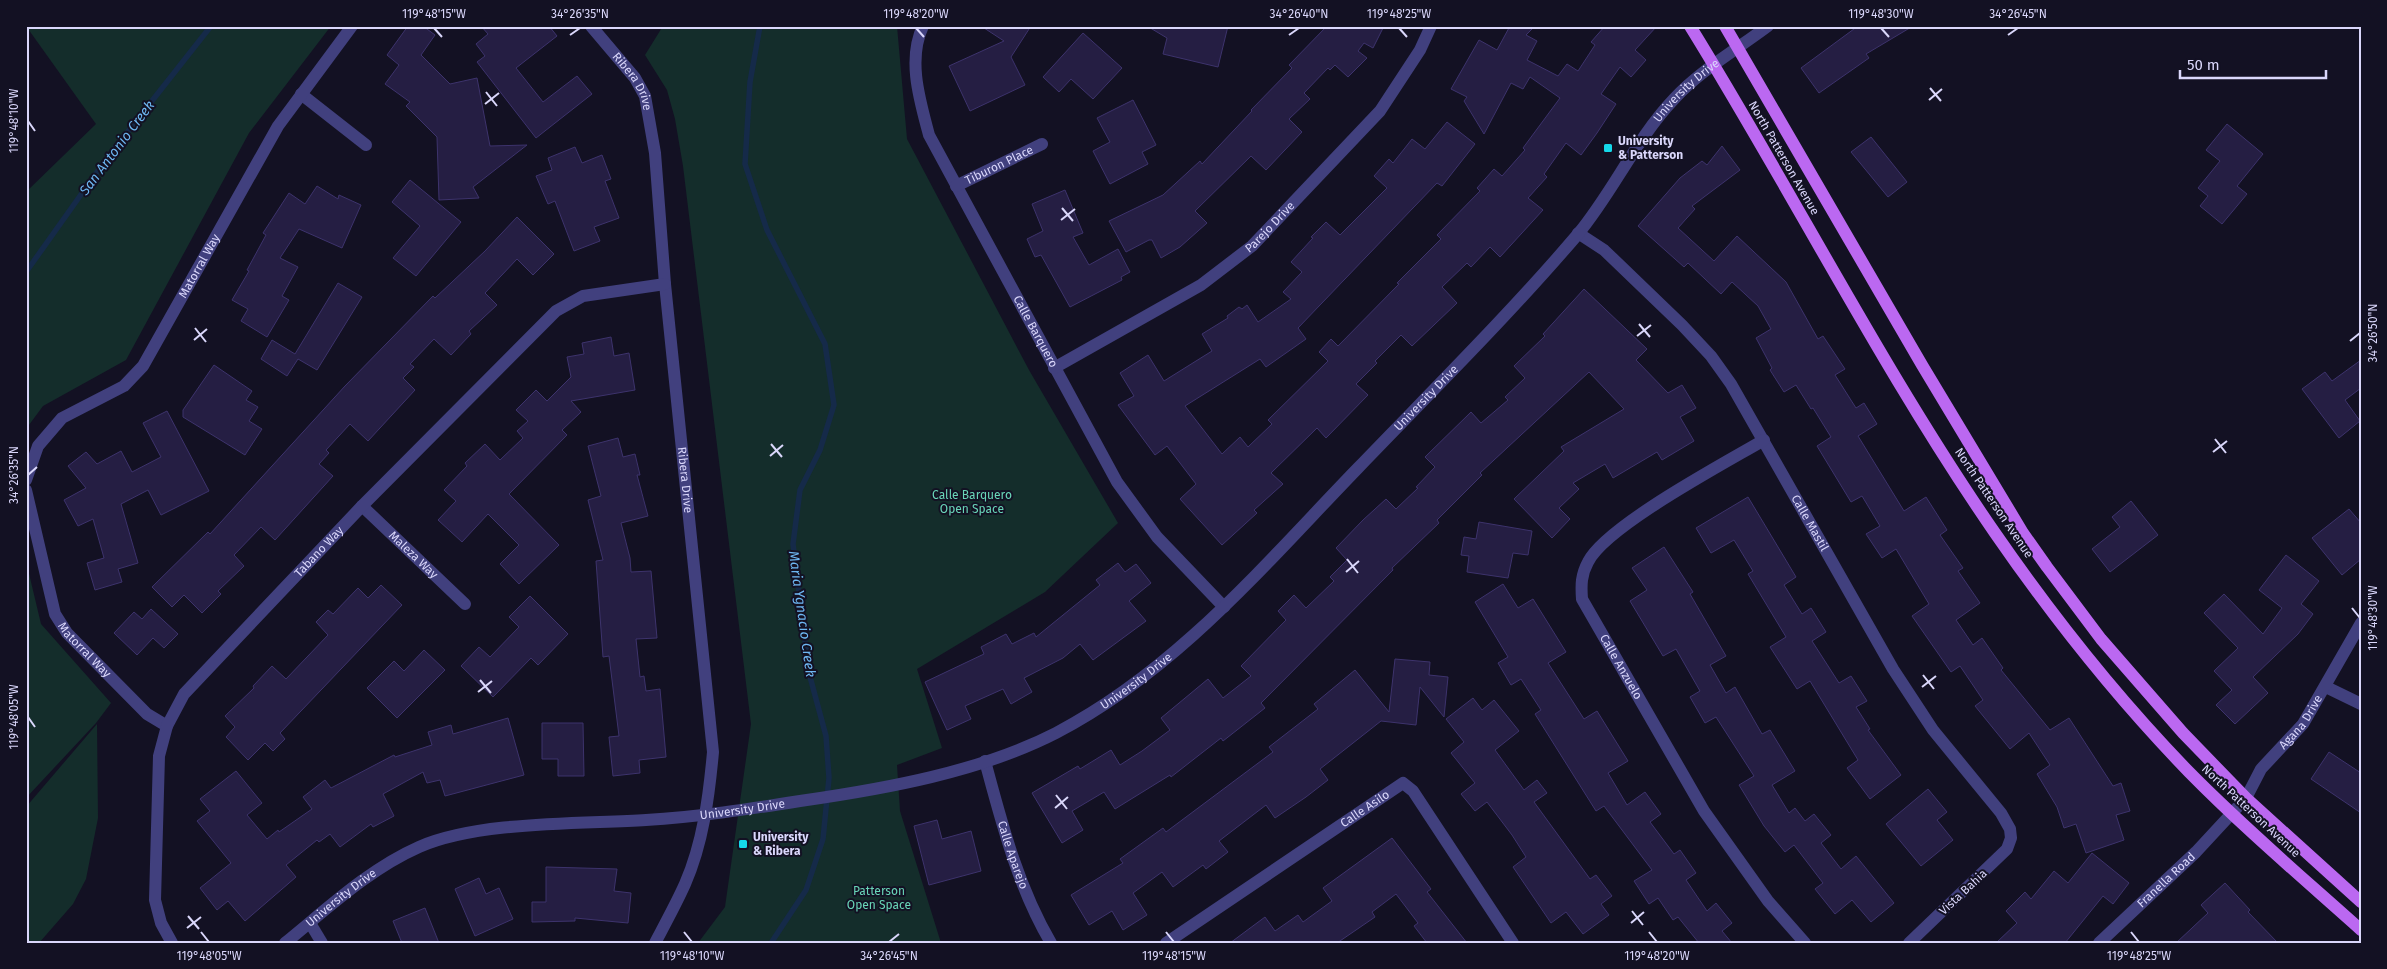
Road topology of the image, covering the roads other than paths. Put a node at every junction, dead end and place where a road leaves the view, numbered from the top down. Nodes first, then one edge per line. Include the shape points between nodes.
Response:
1 (352, 26) edge
2 (591, 26) edge
3 (923, 26) edge
4 (1431, 26) edge
5 (1690, 26) edge
6 (1725, 26) edge
7 (1768, 26) edge
8 (1738, 48) junction
9 (1714, 65) junction
10 (301, 94) junction
11 (1042, 144) dead end
12 (366, 146) dead end
13 (956, 186) junction
14 (1578, 233) junction
15 (666, 284) junction
16 (1054, 368) junction
17 (1764, 440) junction
18 (26, 480) edge
19 (26, 490) edge
20 (362, 506) junction
21 (466, 604) dead end
22 (1224, 607) junction
23 (2361, 622) edge
24 (2326, 687) junction
25 (2361, 704) edge
26 (167, 726) junction
27 (985, 762) junction
28 (2246, 798) junction
29 (2232, 815) junction
30 (704, 816) junction
31 (2011, 838) joint
32 (2361, 902) edge
33 (310, 923) junction
34 (2361, 930) edge
35 (172, 943) edge
36 (285, 943) edge
37 (322, 943) edge
38 (655, 943) edge
39 (1051, 943) edge
40 (1166, 943) edge
41 (1513, 943) edge
42 (1805, 943) edge
43 (1909, 943) edge
44 (2100, 943) edge

1 - 10 street, Matorral Way
2 - 15 street, Ribera Drive via 635,78 644,96 655,153
3 - 13 street, Calle Barquero via 916,56 918,97 929,135
4 - 16 street, Parejo Drive via 1420,50 1380,111 1252,246 1201,285
5 - 9 main road, North Patterson Avenue
6 - 8 main road, North Patterson Avenue
7 - 8 street, University Drive
8 - 9 street, University Drive
8 - 28 main road, North Patterson Avenue via 2023,534 2101,639 2149,696
9 - 14 street, University Drive via 1673,100
9 - 29 main road, North Patterson Avenue via 1959,480 2079,645 2135,712
10 - 12 street
10 - 18 street, Matorral Way via 278,126 143,366 124,386 62,418 38,446
11 - 13 street, Tiburon Place
13 - 16 street, Calle Barquero
14 - 17 street, Calle Mastil via 1604,250 1711,356
14 - 22 street, University Drive via 1530,288
15 - 20 street, Tabano Way via 583,296 556,311
15 - 30 street, Ribera Drive via 713,752
16 - 22 street, Calle Barquero via 1117,482 1157,537
17 - 31 street, Calle Mastil via 1894,669 1933,730 2001,813
17 - 42 street, Calle Anzuelo via 1626,524 1588,560 1581,581 1582,599 1704,811 1768,901
19 - 26 street, Matorral Way via 55,614 67,633 147,714
20 - 21 street, Maleza Way
20 - 26 street, Tabano Way via 184,694
22 - 27 street, University Drive via 1168,658 1112,700 1053,734
23 - 24 street, Agana Drive
24 - 25 street
24 - 28 street, Agana Drive via 2303,724 2256,777
26 - 35 street, Tabano Way via 159,756 155,900 161,923
27 - 30 street, University Drive via 882,789
27 - 39 street, Calle Aparejo via 1010,851
28 - 29 street, Agana Drive
28 - 32 main road, North Patterson Avenue
29 - 34 main road, North Patterson Avenue
29 - 44 street, Franella Road
30 - 33 street, University Drive via 504,828 444,838 376,870
30 - 38 street, Ribera Drive via 686,883
31 - 43 street, Vista Bahia via 1998,860
33 - 36 street, University Drive
33 - 37 street
40 - 41 street, Calle Asilo via 1403,783 1413,791

